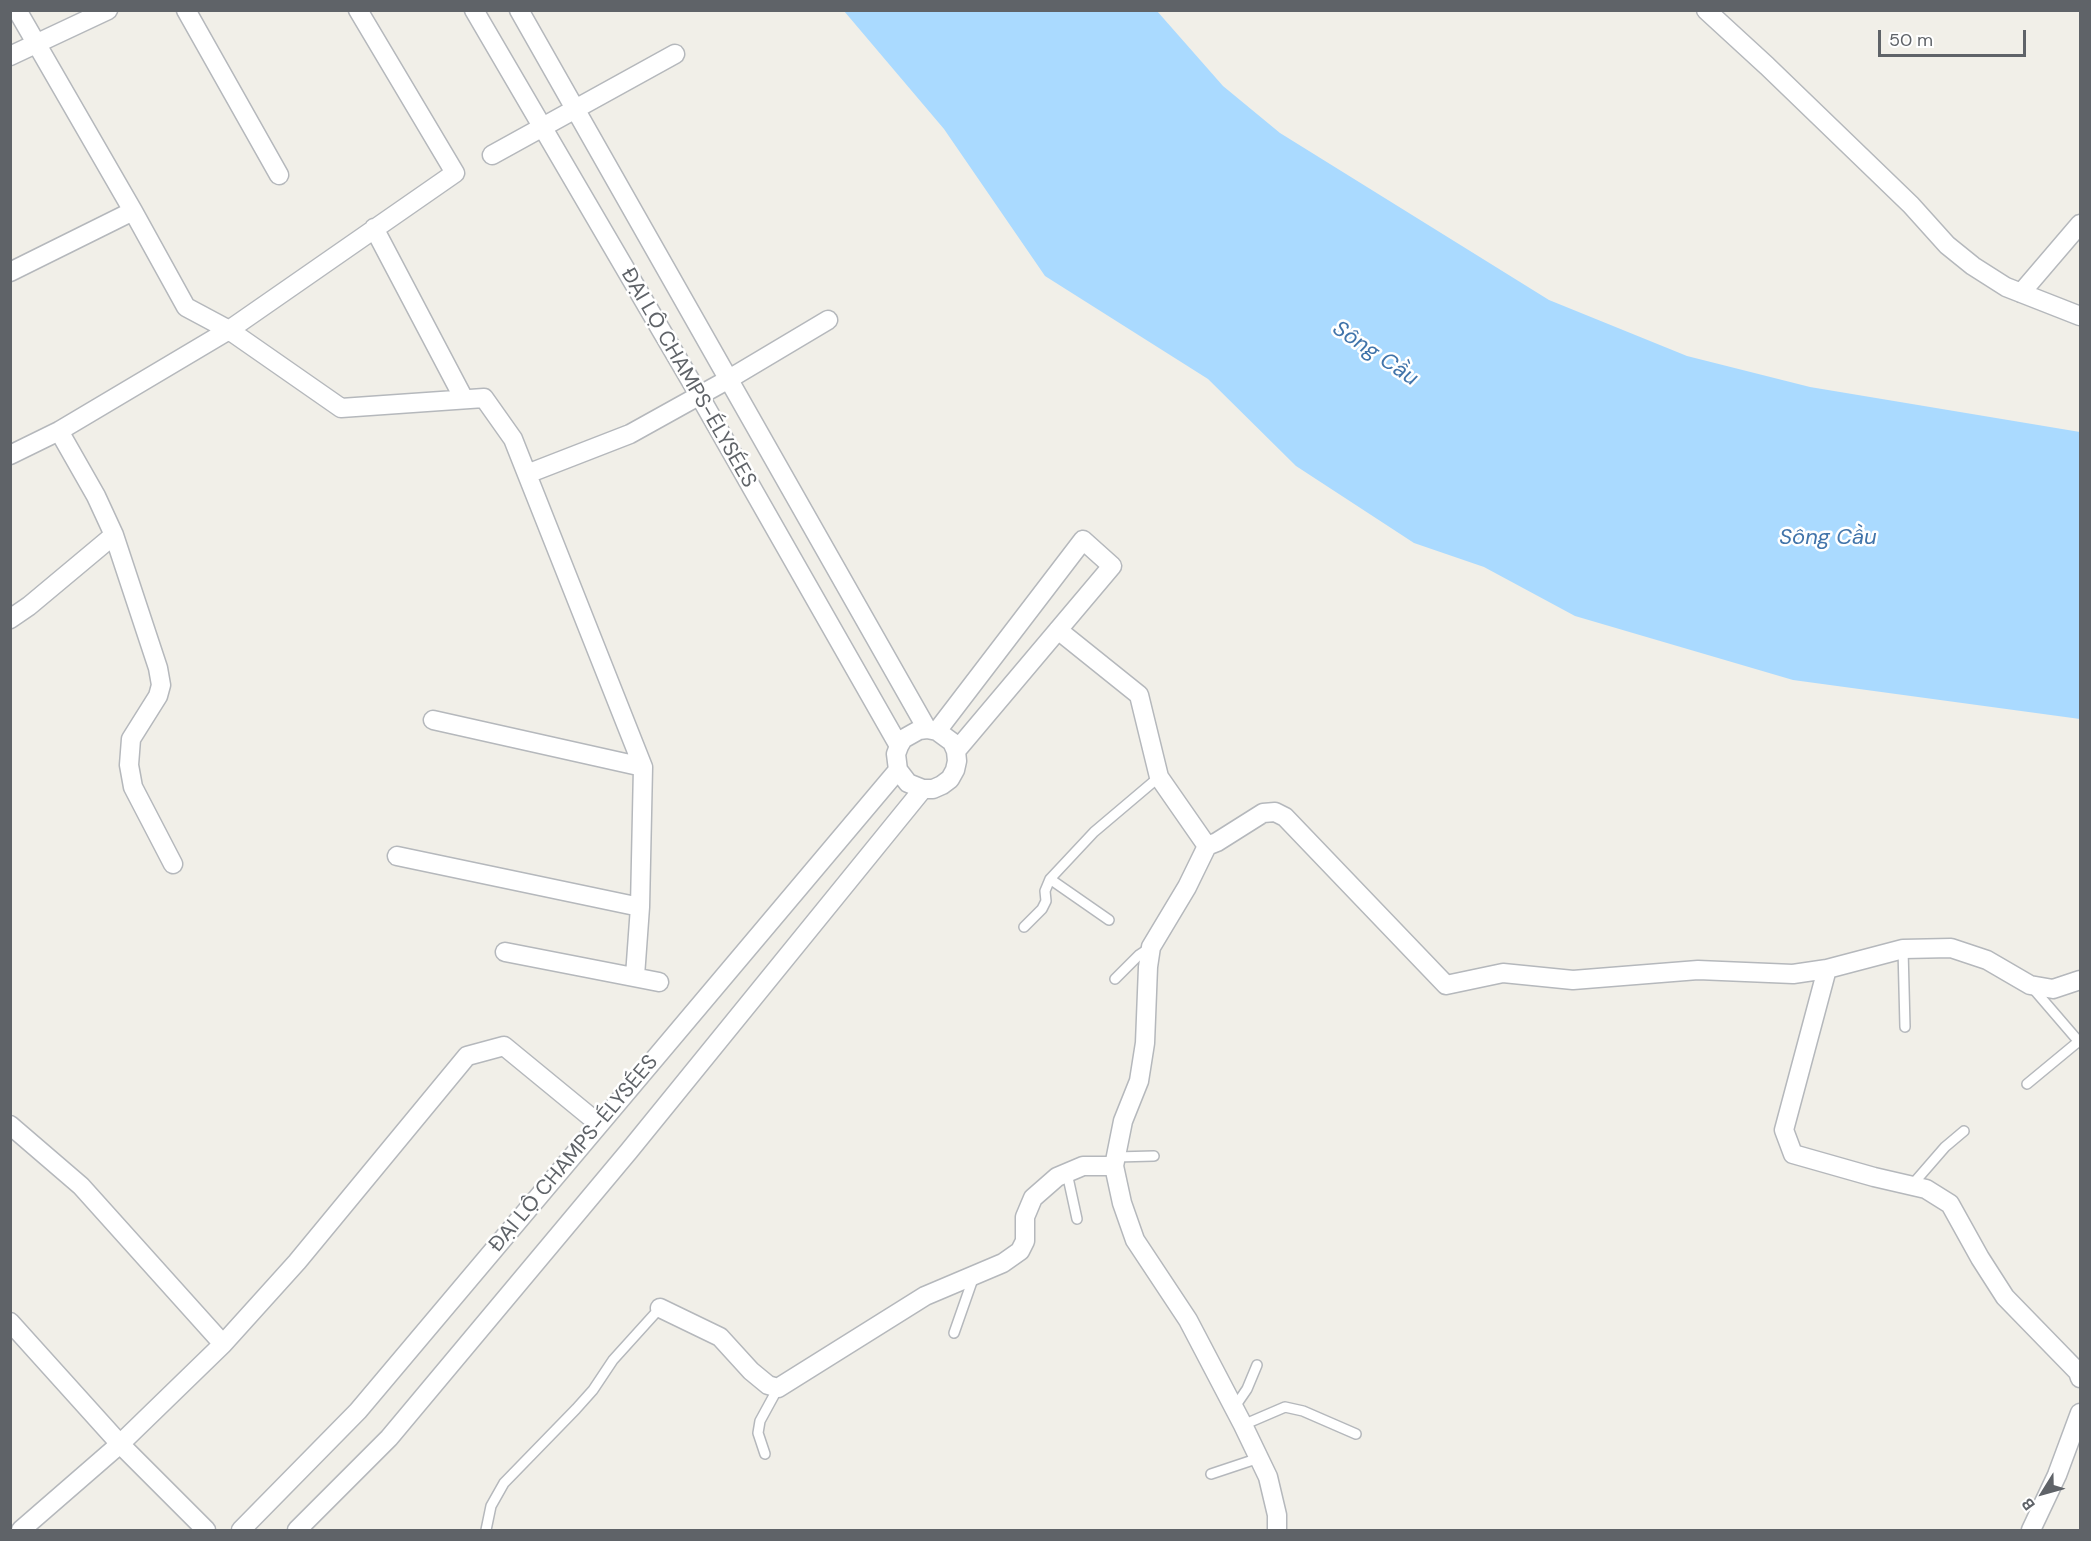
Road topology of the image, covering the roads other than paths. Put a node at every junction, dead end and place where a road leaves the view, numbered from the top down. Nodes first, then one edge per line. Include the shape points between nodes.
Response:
1 (17, 10) edge
2 (108, 10) edge
3 (186, 10) edge
4 (358, 10) edge
5 (474, 10) edge
6 (519, 10) edge
7 (1706, 10) edge
8 (37, 44) junction
9 (675, 54) dead end
10 (10, 56) edge
11 (575, 110) junction
12 (543, 128) junction
13 (492, 155) dead end
14 (279, 175) dead end
15 (133, 211) junction
16 (2080, 224) edge
17 (374, 228) junction
18 (10, 272) edge
19 (2021, 293) junction
20 (2080, 316) edge
21 (828, 320) dead end
22 (229, 330) junction
23 (729, 379) junction
24 (699, 396) junction
25 (464, 399) junction
26 (59, 431) junction
27 (10, 455) edge
28 (527, 474) junction
29 (114, 534) junction
30 (10, 619) edge
31 (1058, 630) junction
32 (433, 720) dead end
33 (932, 730) junction
34 (899, 746) junction
35 (956, 751) junction
36 (643, 767) junction
37 (898, 770) junction
38 (1159, 777) junction
39 (923, 789) junction
40 (1207, 846) junction
41 (397, 855) dead end
42 (173, 864) dead end
43 (1050, 879) junction
44 (640, 908) junction
45 (1109, 920) dead end
46 (1024, 927) dead end
47 (1151, 947) junction
48 (1903, 949) junction
49 (505, 952) dead end
50 (1827, 969) junction
51 (635, 976) junction
52 (1115, 979) dead end
53 (2080, 980) edge
54 (659, 982) dead end
55 (2030, 985) junction
56 (1905, 1028) dead end
57 (2080, 1042) edge
58 (2027, 1084) dead end
59 (599, 1124) junction
60 (10, 1125) edge
61 (1964, 1131) dead end
62 (1154, 1156) dead end
63 (1115, 1162) junction
64 (1067, 1173) junction
65 (1912, 1186) junction
66 (1077, 1219) dead end
67 (974, 1275) junction
68 (660, 1308) joint
69 (10, 1322) edge
70 (954, 1333) dead end
71 (223, 1344) junction
72 (1257, 1365) dead end
73 (2080, 1378) edge
74 (778, 1388) junction
75 (1234, 1408) junction
76 (2080, 1413) edge
77 (1243, 1425) junction
78 (1356, 1434) dead end
79 (120, 1444) junction
80 (765, 1454) dead end
81 (1259, 1458) junction
82 (1211, 1474) dead end
83 (21, 1530) edge
84 (206, 1530) edge
85 (241, 1530) edge
86 (297, 1530) edge
87 (486, 1530) edge
88 (1277, 1530) edge
89 (2031, 1530) edge

1 - 8 street
2 - 8 street
3 - 14 street
4 - 17 street via 454,173
5 - 12 street, ĐẠI LỘ CHAMPS-ÉLYSÉES
6 - 11 street, ĐẠI LỘ CHAMPS-ÉLYSÉES
7 - 19 street via 1911,205 1947,245 1973,266
8 - 10 street
8 - 15 street
9 - 11 street
11 - 12 street
11 - 23 street, ĐẠI LỘ CHAMPS-ÉLYSÉES
12 - 13 street
12 - 24 street, ĐẠI LỘ CHAMPS-ÉLYSÉES
15 - 18 street
15 - 22 street via 186,307
16 - 19 street
17 - 22 street
17 - 25 street
19 - 20 street
21 - 23 street
22 - 25 street via 341,408
22 - 26 street
23 - 24 street
23 - 33 street, ĐẠI LỘ CHAMPS-ÉLYSÉES
24 - 28 street via 630,434
24 - 34 street, ĐẠI LỘ CHAMPS-ÉLYSÉES
25 - 28 street via 484,398 513,439
26 - 27 street
26 - 29 street
28 - 36 street
29 - 30 street
29 - 42 street via 159,668 161,685 131,739 129,765 133,787
31 - 33 street via 1112,566 1083,540
31 - 35 street
31 - 38 street via 1138,695
32 - 36 street
33 - 34 street via 910,733
33 - 35 street, ĐẠI LỘ CHAMPS-ÉLYSÉES via 952,742
34 - 37 street
35 - 39 street via 957,761 950,779 933,789
36 - 44 street
37 - 39 street via 908,783
37 - 59 street, ĐẠI LỘ CHAMPS-ÉLYSÉES
38 - 40 street
38 - 43 lane via 1094,832
39 - 86 street, ĐẠI LỘ CHAMPS-ÉLYSÉES via 389,1438
40 - 47 street via 1188,887
40 - 50 street via 1263,813 1275,812 1286,817 1446,985 1503,973 1573,980 1698,970 1792,974
41 - 44 street
43 - 45 lane
43 - 46 lane via 1042,909
44 - 51 street
47 - 52 lane
47 - 63 street via 1143,1053
48 - 50 street
48 - 55 street via 1951,948 1987,960
48 - 56 lane
49 - 51 street
50 - 65 street via 1784,1130 1793,1154
51 - 54 street
53 - 55 street via 2053,989
55 - 57 lane
57 - 58 lane
59 - 71 street via 504,1046 467,1056 297,1262
59 - 85 street, ĐẠI LỘ CHAMPS-ÉLYSÉES via 358,1411
60 - 71 street via 81,1186
61 - 65 lane
62 - 63 lane
63 - 64 street via 1083,1166
63 - 75 street via 1122,1203 1135,1240 1188,1320
64 - 66 lane
64 - 67 street via 1033,1197 1025,1217 1020,1251
65 - 73 street via 1926,1189 1950,1204 2005,1297
67 - 70 lane
67 - 74 street via 925,1296
68 - 74 street via 720,1337 751,1371
68 - 87 lane via 576,1409 504,1482 491,1506
69 - 79 street
71 - 79 street
72 - 75 lane
74 - 80 lane via 760,1421 758,1433
75 - 77 street
76 - 89 street
77 - 78 lane via 1285,1407
77 - 81 street
79 - 83 street
79 - 84 street
81 - 82 lane
81 - 88 street via 1268,1477

